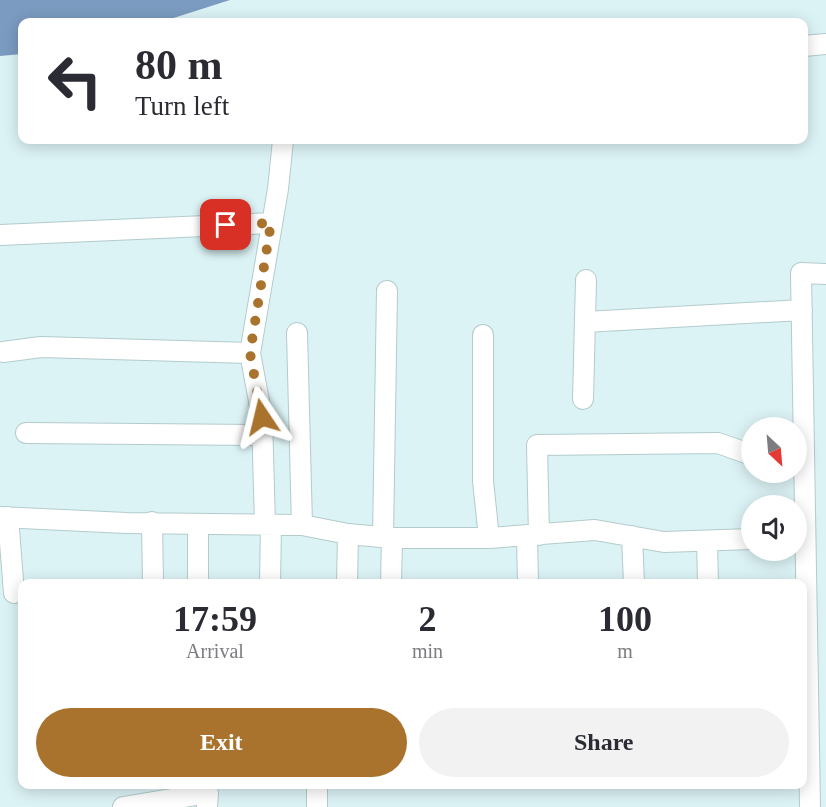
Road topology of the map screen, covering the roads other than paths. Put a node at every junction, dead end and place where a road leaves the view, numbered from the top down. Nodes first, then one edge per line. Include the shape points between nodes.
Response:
1 (826, 44) edge
2 (808, 46) edge
3 (283, 144) edge
4 (271, 223) junction
5 (0, 235) edge
6 (826, 274) edge
7 (586, 280) dead end
8 (387, 291) dead end
9 (802, 310) junction
10 (585, 322) junction
11 (297, 333) dead end
12 (483, 335) dead end
13 (3, 352) dead end
14 (250, 353) junction
15 (584, 399) dead end
16 (801, 417) edge
17 (26, 434) dead end
18 (262, 435) junction
19 (741, 451) edge
20 (4, 517) edge
21 (152, 522) junction
22 (198, 524) junction
23 (268, 524) junction
24 (302, 525) junction
25 (348, 534) junction
26 (533, 535) junction
27 (632, 536) junction
28 (387, 538) junction
29 (489, 538) junction
30 (741, 539) edge
31 (707, 541) junction
32 (802, 561) edge
33 (153, 579) edge
34 (198, 579) edge
35 (270, 579) edge
36 (347, 579) edge
37 (391, 579) edge
38 (529, 579) edge
39 (634, 579) edge
40 (708, 579) edge
41 (802, 579) edge
42 (14, 592) dead end
43 (807, 717) edge
44 (123, 807) edge
45 (207, 807) edge
46 (810, 807) edge

1 - 2 street
3 - 4 street
4 - 5 street
4 - 14 street
6 - 9 street via 801,273
7 - 10 street
8 - 28 street
9 - 10 street
9 - 16 street
10 - 15 street
11 - 24 street
12 - 29 street via 483,481
13 - 14 street via 41,347
14 - 18 street
17 - 18 street
18 - 23 street
19 - 26 street via 718,443 537,445
20 - 21 street
20 - 42 street
21 - 22 street
21 - 33 street
22 - 23 street
22 - 34 street
23 - 24 street
23 - 35 street
24 - 25 street
25 - 28 street
25 - 36 street
26 - 27 street via 595,530
26 - 29 street
26 - 38 street
27 - 31 street via 664,542
27 - 39 street
28 - 29 street
28 - 37 street
30 - 31 street
31 - 40 street
32 - 41 street
43 - 46 street
44 - 45 street via 208,793

